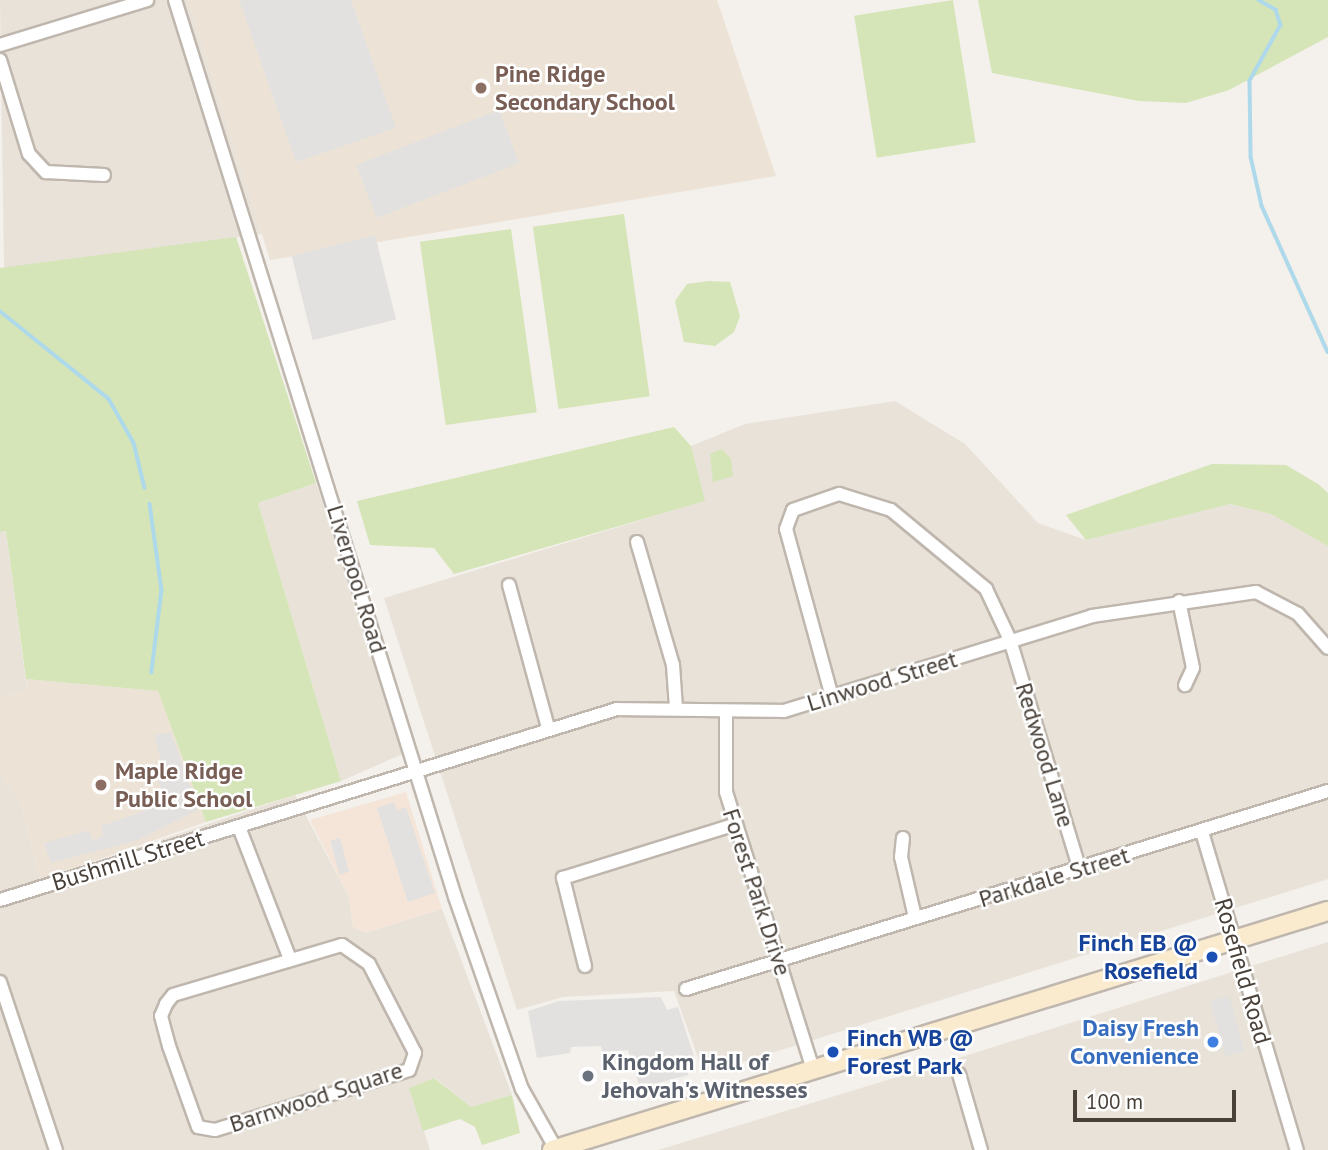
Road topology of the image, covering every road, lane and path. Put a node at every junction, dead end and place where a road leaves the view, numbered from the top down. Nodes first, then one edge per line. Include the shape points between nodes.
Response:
1 (146, 0) edge
2 (175, 0) edge
3 (0, 45) edge
4 (0, 60) edge
5 (104, 175) dead end
6 (637, 542) dead end
7 (509, 585) dead end
8 (1179, 601) junction
9 (1010, 640) junction
10 (1328, 648) edge
11 (1185, 685) dead end
12 (832, 697) junction
13 (676, 708) junction
14 (726, 713) junction
15 (548, 728) junction
16 (416, 771) junction
17 (1328, 791) edge
18 (736, 824) junction
19 (239, 827) junction
20 (1202, 832) junction
21 (903, 838) dead end
22 (1080, 870) junction
23 (0, 900) edge
24 (1328, 911) edge
25 (915, 917) junction
26 (1233, 939) junction
27 (290, 959) junction
28 (779, 961) junction
29 (585, 966) dead end
30 (0, 982) edge
31 (686, 989) dead end
32 (812, 1067) junction
33 (959, 1074) dead end
34 (56, 1150) edge
35 (555, 1150) edge
36 (981, 1150) edge
37 (1297, 1150) edge

1 - 3 street
2 - 16 street, Liverpool Road
4 - 5 street via 29,154 46,172
6 - 13 street via 673,665
7 - 15 street
8 - 9 street, Linwood Street via 1092,616
8 - 10 street, Linwood Street via 1256,592 1298,614
8 - 11 street via 1194,668
9 - 12 street, Linwood Street
9 - 12 street, Redwood Lane via 986,589 891,510 869,498 815,499 793,510 786,529
9 - 22 street, Redwood Lane
12 - 14 street, Linwood Street via 784,711
13 - 14 street, Linwood Street
13 - 15 street, Linwood Street via 617,709
14 - 18 street, Forest Park Drive via 726,792
15 - 16 street, Linwood Street
16 - 19 street, Bushmill Street
16 - 35 street, Liverpool Road via 494,1015 522,1089
17 - 20 street, Parkdale Street
18 - 28 street, Forest Park Drive
18 - 29 street via 563,878
19 - 23 street, Bushmill Street
19 - 27 street
20 - 22 street, Parkdale Street
20 - 26 street, Rosefield Road
21 - 25 street via 901,857
22 - 25 street, Parkdale Street
24 - 26 main road
25 - 28 street, Parkdale Street
26 - 32 main road
26 - 37 street, Rosefield Road
27 - 27 street, Barnwood Square via 173,995 166,1004 161,1016 198,1127 215,1130 412,1067 415,1053 355,948 342,944
28 - 31 street, Parkdale Street
28 - 32 street, Forest Park Drive
30 - 34 street
32 - 35 main road
33 - 36 street

